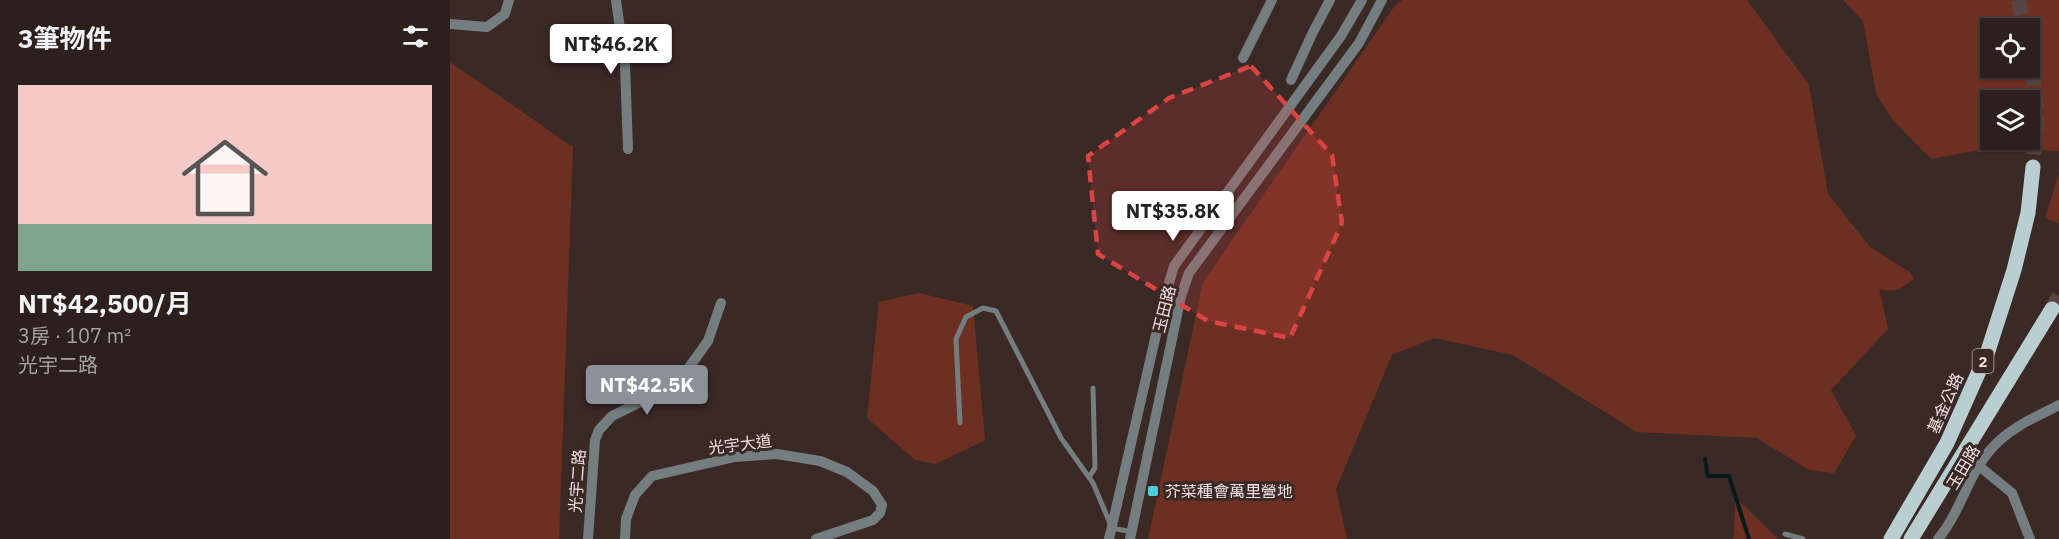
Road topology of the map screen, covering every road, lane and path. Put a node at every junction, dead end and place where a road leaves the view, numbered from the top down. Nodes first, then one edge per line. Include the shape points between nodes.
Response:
1 (509, 0) edge
2 (616, 0) edge
3 (1272, 0) edge
4 (1330, 0) edge
5 (1362, 0) edge
6 (1382, 0) edge
7 (450, 24) edge
8 (1243, 58) dead end
9 (1291, 80) dead end
10 (628, 149) dead end
11 (2033, 167) tunnel mouth
12 (721, 303) dead end
13 (2052, 309) tunnel mouth
14 (1093, 388) dead end
15 (2059, 405) edge
16 (960, 423) dead end
17 (1979, 466) junction
18 (1089, 477) junction
19 (1111, 533) edge
20 (1785, 534) dead end
21 (1131, 536) edge
22 (588, 539) edge
23 (625, 539) edge
24 (816, 539) edge
25 (1803, 539) edge
26 (1891, 539) edge
27 (1911, 539) edge
28 (1938, 539) edge
29 (2030, 539) edge

1 - 7 street via 505,14 487,27
2 - 10 street via 625,65
3 - 8 street
4 - 9 street
5 - 19 street, 玉田路 via 1341,36 1174,266
6 - 21 street, 玉田路 via 1359,43 1190,273 1181,296
11 - 26 main road, 基金公路 / 2 via 2028,213 1988,351 1947,443
12 - 22 street, 光宇二路 via 708,341 677,384 612,416 599,430
13 - 27 main road, 2
14 - 18 lane via 1095,468
15 - 17 street, 玉田路 via 2014,428 1992,447
16 - 18 lane via 957,339 966,317 983,308 996,311 1061,438
17 - 28 street, 玉田路
17 - 29 street via 2012,493
18 - 19 lane
19 - 21 lane
20 - 25 lane
23 - 24 street, 光宇大道 via 626,519 635,495 652,476 735,457 777,454 820,461 847,472 873,491 882,506 873,520

